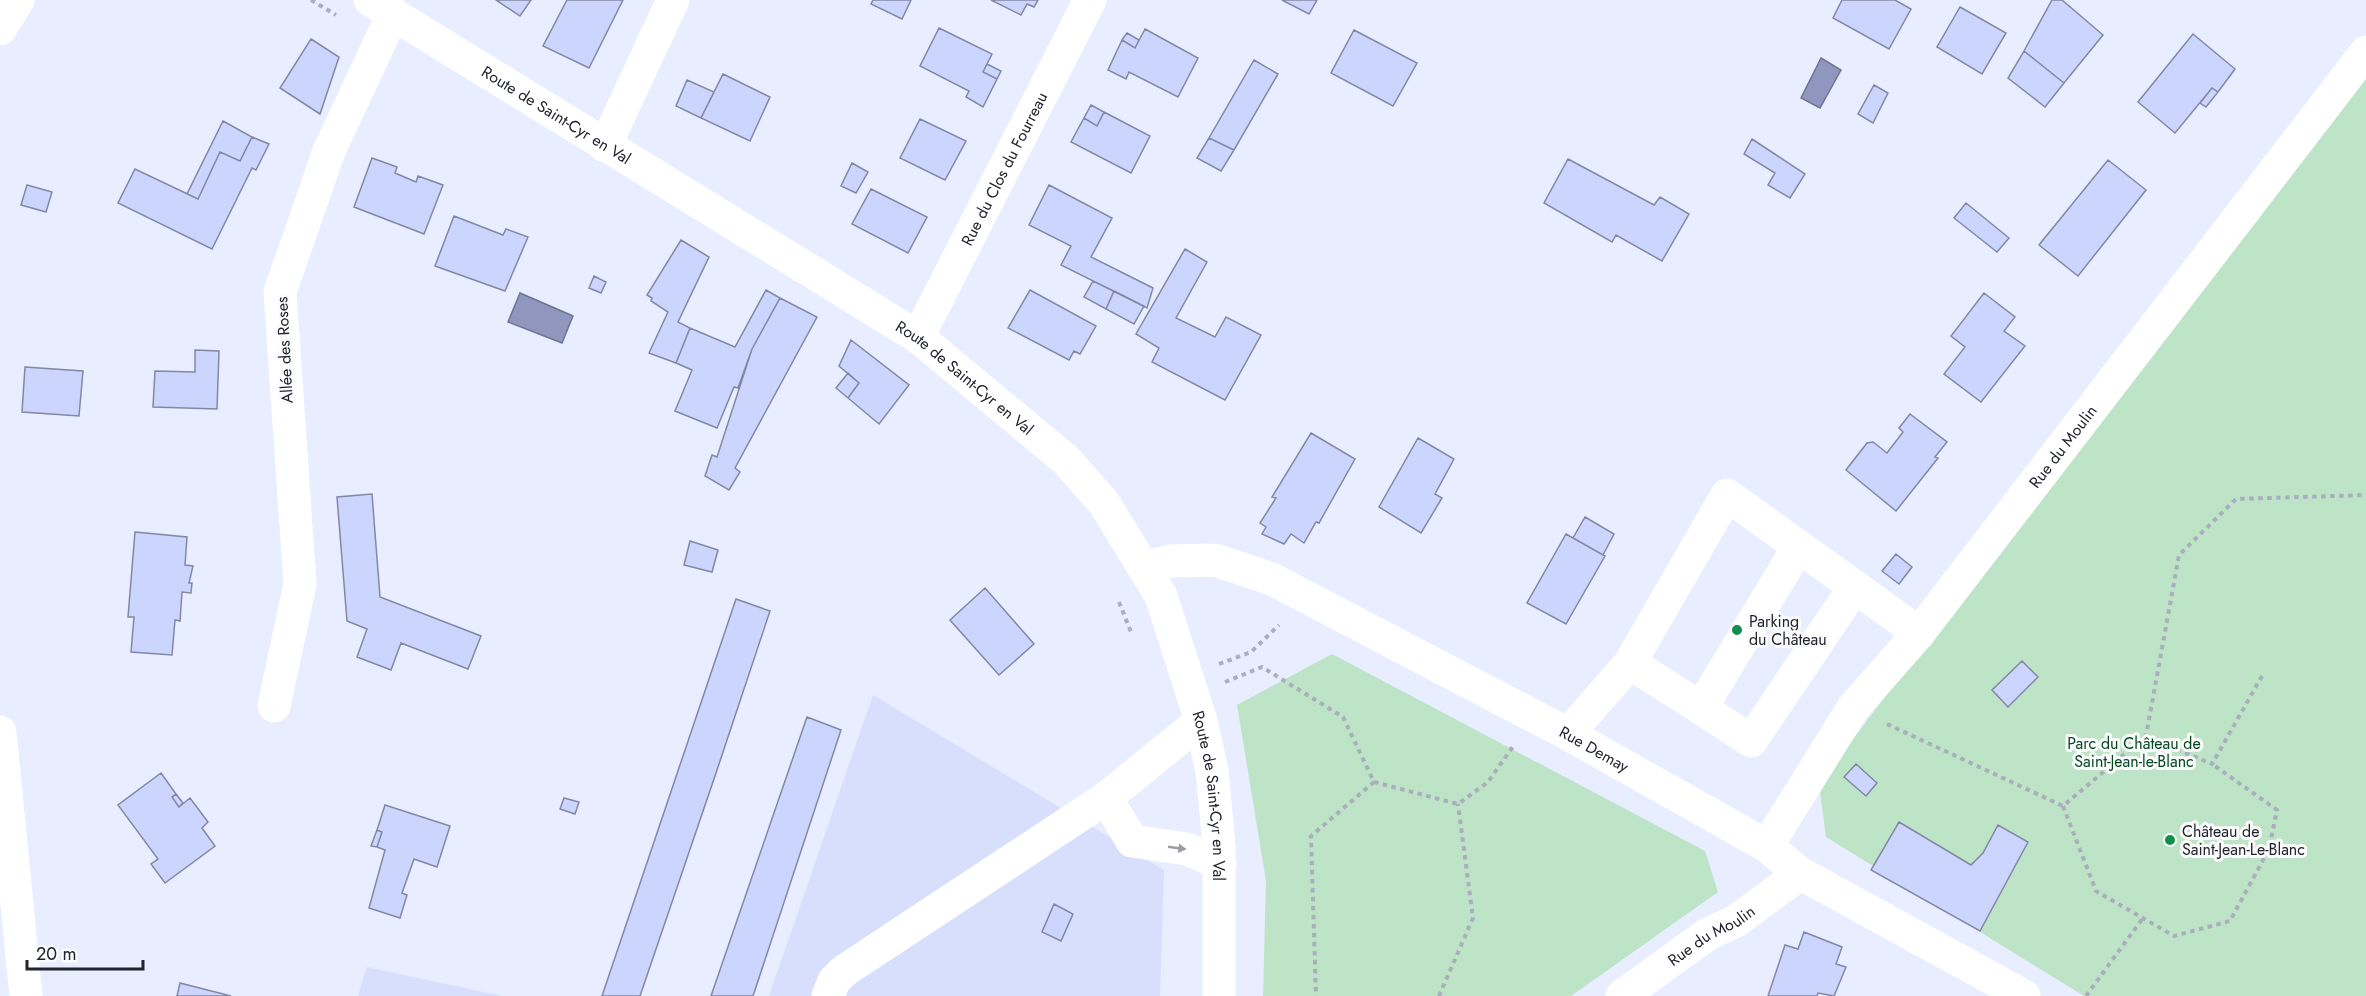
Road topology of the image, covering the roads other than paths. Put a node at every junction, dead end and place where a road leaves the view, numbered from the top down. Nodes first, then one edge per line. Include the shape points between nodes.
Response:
1 (18, 0) edge
2 (673, 0) edge
3 (1090, 0) edge
4 (381, 19) edge
5 (0, 29) edge
6 (2366, 52) edge
7 (605, 146) junction
8 (918, 337) junction
9 (1798, 548) junction
10 (1144, 567) junction
11 (1854, 588) junction
12 (1919, 633) junction
13 (1630, 663) junction
14 (274, 706) dead end
15 (1701, 708) junction
16 (1201, 721) junction
17 (0, 732) edge
18 (1568, 735) junction
19 (1106, 798) junction
20 (1767, 846) junction
21 (1220, 863) junction
22 (1798, 872) junction
23 (26, 996) edge
24 (828, 996) edge
25 (1220, 996) edge
26 (1622, 996) edge
27 (2024, 996) edge

1 - 5 street
2 - 7 street
3 - 8 street, Rue du Clos du Fourreau
4 - 7 street, Route de Saint-Cyr en Val
4 - 14 street, Allée des Roses via 280,292 300,584
6 - 12 street, Rue du Moulin
7 - 8 street, Route de Saint-Cyr en Val
8 - 10 street, Route de Saint-Cyr en Val via 1066,460 1104,503
9 - 11 street
9 - 13 street via 1726,495
9 - 15 street
10 - 16 street, Route de Saint-Cyr en Val via 1165,606
10 - 18 street, Rue Demay via 1170,561 1215,560 1272,579
11 - 12 street
11 - 15 street via 1751,741
12 - 20 street, Rue du Moulin via 1853,708
13 - 15 street
13 - 18 street
16 - 19 street
16 - 21 street, Route de Saint-Cyr en Val via 1212,771
17 - 23 street
18 - 20 street, Rue Demay
19 -> 21 street via 1132,842 1188,849
19 - 24 street via 844,971 834,981
20 - 22 street, Rue Demay
21 - 25 street, Route de Saint-Cyr en Val
22 - 26 street, Rue du Moulin via 1736,921 1708,934
22 - 27 street, Rue Demay

